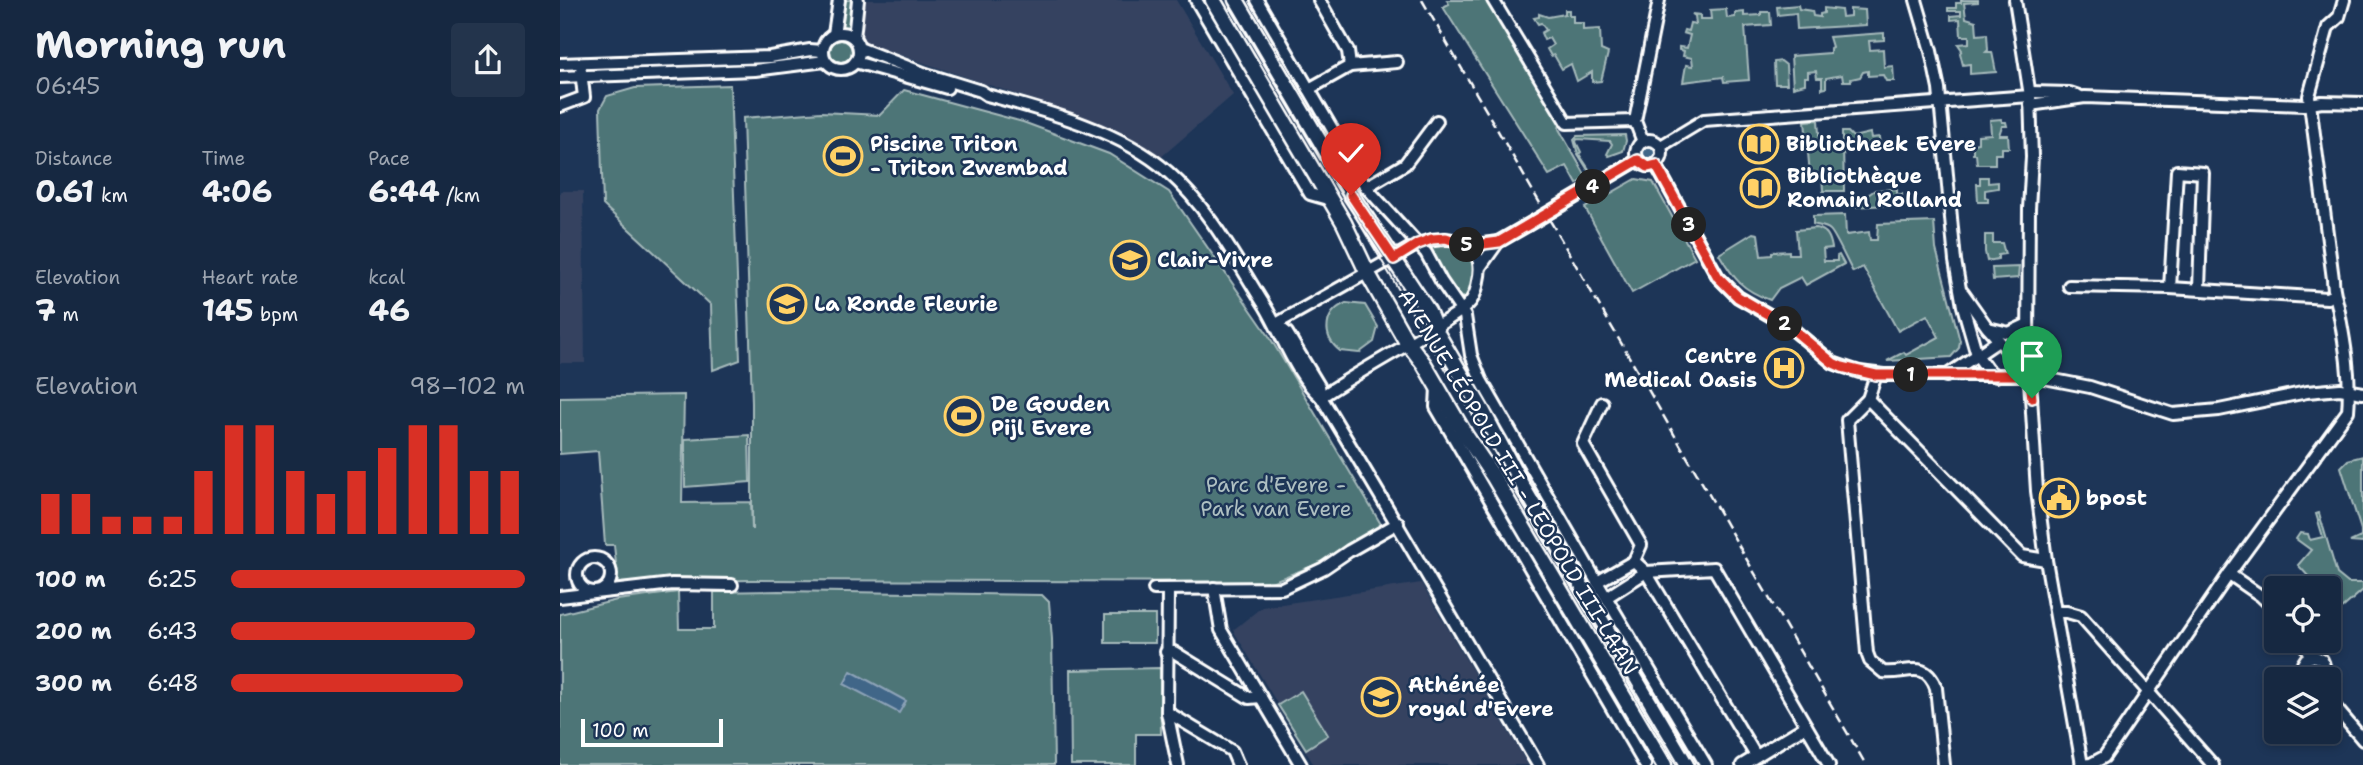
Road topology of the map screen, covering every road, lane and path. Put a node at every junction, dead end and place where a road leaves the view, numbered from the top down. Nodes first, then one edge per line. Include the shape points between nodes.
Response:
1 (839, 0) edge
2 (858, 0) edge
3 (1196, 0) edge
4 (1213, 0) edge
5 (1236, 0) edge
6 (1257, 0) edge
7 (1319, 0) edge
8 (1493, 0) edge
9 (1658, 0) edge
10 (1916, 0) edge
11 (2015, 0) edge
12 (2344, 0) edge
13 (834, 34) junction
14 (856, 43) junction
15 (824, 56) junction
16 (855, 62) junction
17 (1397, 62) dead end
18 (560, 64) edge
19 (581, 64) junction
20 (1350, 66) junction
21 (581, 77) junction
22 (560, 78) edge
23 (1309, 89) junction
24 (987, 95) junction
25 (2030, 98) junction
26 (1940, 102) junction
27 (2363, 103) edge
28 (2311, 104) junction
29 (560, 106) edge
30 (1437, 121) dead end
31 (1635, 121) junction
32 (1643, 142) junction
33 (1661, 146) junction
34 (1638, 160) junction
35 (1656, 165) junction
36 (1366, 187) junction
37 (1331, 200) junction
38 (1499, 242) junction
39 (1418, 244) junction
40 (1468, 246) junction
41 (1394, 259) junction
42 (1481, 266) junction
43 (1368, 274) junction
44 (2069, 286) dead end
45 (2170, 288) junction
46 (2199, 289) junction
47 (1962, 292) junction
48 (2333, 295) junction
49 (1462, 310) junction
50 (1276, 324) junction
51 (2028, 324) junction
52 (1435, 327) junction
53 (1987, 327) junction
54 (1998, 341) junction
55 (1409, 344) junction
56 (1977, 355) junction
57 (1876, 375) junction
58 (2029, 375) junction
59 (1946, 376) junction
60 (1996, 376) junction
61 (1437, 387) junction
62 (2350, 391) junction
63 (2363, 393) edge
64 (1321, 397) junction
65 (1868, 399) junction
66 (1602, 403) dead end
67 (1398, 523) junction
68 (1634, 561) junction
69 (2046, 561) junction
70 (1646, 572) junction
71 (2229, 574) junction
72 (1597, 582) junction
73 (732, 586) dead end
74 (1214, 588) junction
75 (1154, 589) dead end
76 (1168, 590) junction
77 (560, 597) edge
78 (1607, 597) junction
79 (2264, 599) edge
80 (2056, 612) junction
81 (1166, 652) junction
82 (2308, 653) edge
83 (2310, 656) junction
84 (2301, 667) edge
85 (2324, 667) edge
86 (2148, 692) junction
87 (1261, 696) junction
88 (1167, 712) junction
89 (2341, 714) edge
90 (1806, 726) junction
91 (2363, 740) edge
92 (1756, 756) junction
93 (1298, 764) edge
94 (1178, 765) edge
95 (1238, 765) edge
96 (1538, 765) edge
97 (1645, 765) edge
98 (1664, 765) edge
99 (1686, 765) edge
100 (1706, 765) edge
101 (1742, 765) edge
102 (1829, 765) edge
103 (1944, 765) edge
104 (2081, 765) edge
105 (2213, 765) edge

1 - 13 street
2 - 14 street
3 - 37 street via 1310,194
4 - 37 main road, AVENUE LÉOPOLD III - LEOPOLD III-LAAN
5 - 41 main road, AVENUE LÉOPOLD III - LEOPOLD III-LAAN
6 - 23 street
7 - 20 street via 1348,51
8 - 31 street via 1567,123
9 - 31 street
10 - 26 street
11 - 25 street
12 - 28 street via 2339,17 2328,27 2309,96
13 - 14 street via 845,33
13 - 15 street via 826,40
14 - 16 street
14 - 24 street
15 - 16 street via 833,68 847,68
15 - 19 street via 810,50 769,57
15 - 21 street via 755,70
16 - 24 street
17 - 20 street
18 - 19 street
19 - 21 street
20 - 23 street
21 - 22 street
21 - 29 street via 584,97
23 - 36 street
24 - 50 street via 1084,125 1168,172 1216,228
25 - 26 street
25 - 28 street
25 - 51 street
26 - 33 street via 1704,120
26 - 47 street
27 - 28 street
28 - 48 street
30 - 36 street via 1405,164
31 - 32 street
32 - 33 street
32 - 34 street via 1637,150
33 - 35 street via 1662,157
34 - 35 street via 1648,167
34 - 38 street, bridge
35 - 57 street via 1727,288 1790,327 1833,363
36 - 39 street
37 - 43 main road, AVENUE LÉOPOLD III - LEOPOLD III-LAAN
38 - 40 street
38 - 42 street
39 - 40 street via 1446,238
39 - 41 street
39 - 49 street
40 - 42 street
41 - 43 street
41 - 52 main road, AVENUE LÉOPOLD III - LEOPOLD III-LAAN
42 - 49 street via 1477,289
43 - 50 street
43 - 55 main road, AVENUE LÉOPOLD III - LEOPOLD III-LAAN
44 - 45 street
45 - 46 street
45 - 46 street via 2176,172 2203,173
46 - 48 street
47 - 53 street
47 - 56 street
48 - 62 street via 2339,308
49 - 52 street
49 - 72 street via 1481,380
50 - 64 street via 1312,390
51 - 53 street via 2009,333
51 - 58 street
52 - 55 street
52 - 99 main road, AVENUE LÉOPOLD III - LEOPOLD III-LAAN via 1522,486
53 - 54 street
54 - 56 street
54 - 58 street
55 - 61 main road, AVENUE LÉOPOLD III - LEOPOLD III-LAAN
55 - 64 street
56 - 59 street
56 - 60 street
57 - 59 street
57 - 65 street
58 - 60 street
58 - 62 street via 2090,387 2174,414 2307,392
58 - 69 street
59 - 60 street
61 - 97 street via 1436,407
61 - 98 main road, AVENUE LÉOPOLD III - LEOPOLD III-LAAN
62 - 63 street
62 - 71 street via 2348,411
64 - 67 street
65 - 69 street via 2022,556
65 - 103 street via 1847,420 1867,653 1883,671 1924,670 1933,679
66 - 68 street via 1583,444 1642,545
67 - 74 street via 1282,588
67 - 96 street
68 - 70 street
68 - 72 street
69 - 80 street
70 - 78 street
70 - 90 street via 1714,568
70 - 92 street
71 - 79 street
71 - 86 street
72 - 78 street
73 - 77 street via 671,584
74 - 76 street
74 - 87 street via 1221,630
75 - 76 street
76 - 81 street
78 - 100 street
80 - 86 street via 2081,616
80 - 104 street
81 - 87 street via 1174,652 1249,698
81 - 88 street
82 - 83 street
83 - 84 street
83 - 85 street via 2318,657
86 - 104 street via 2104,757
86 - 105 street
87 - 93 street
88 - 94 street
88 - 95 street via 1232,751
89 - 91 street
90 - 92 street
90 - 102 street
92 - 101 street

